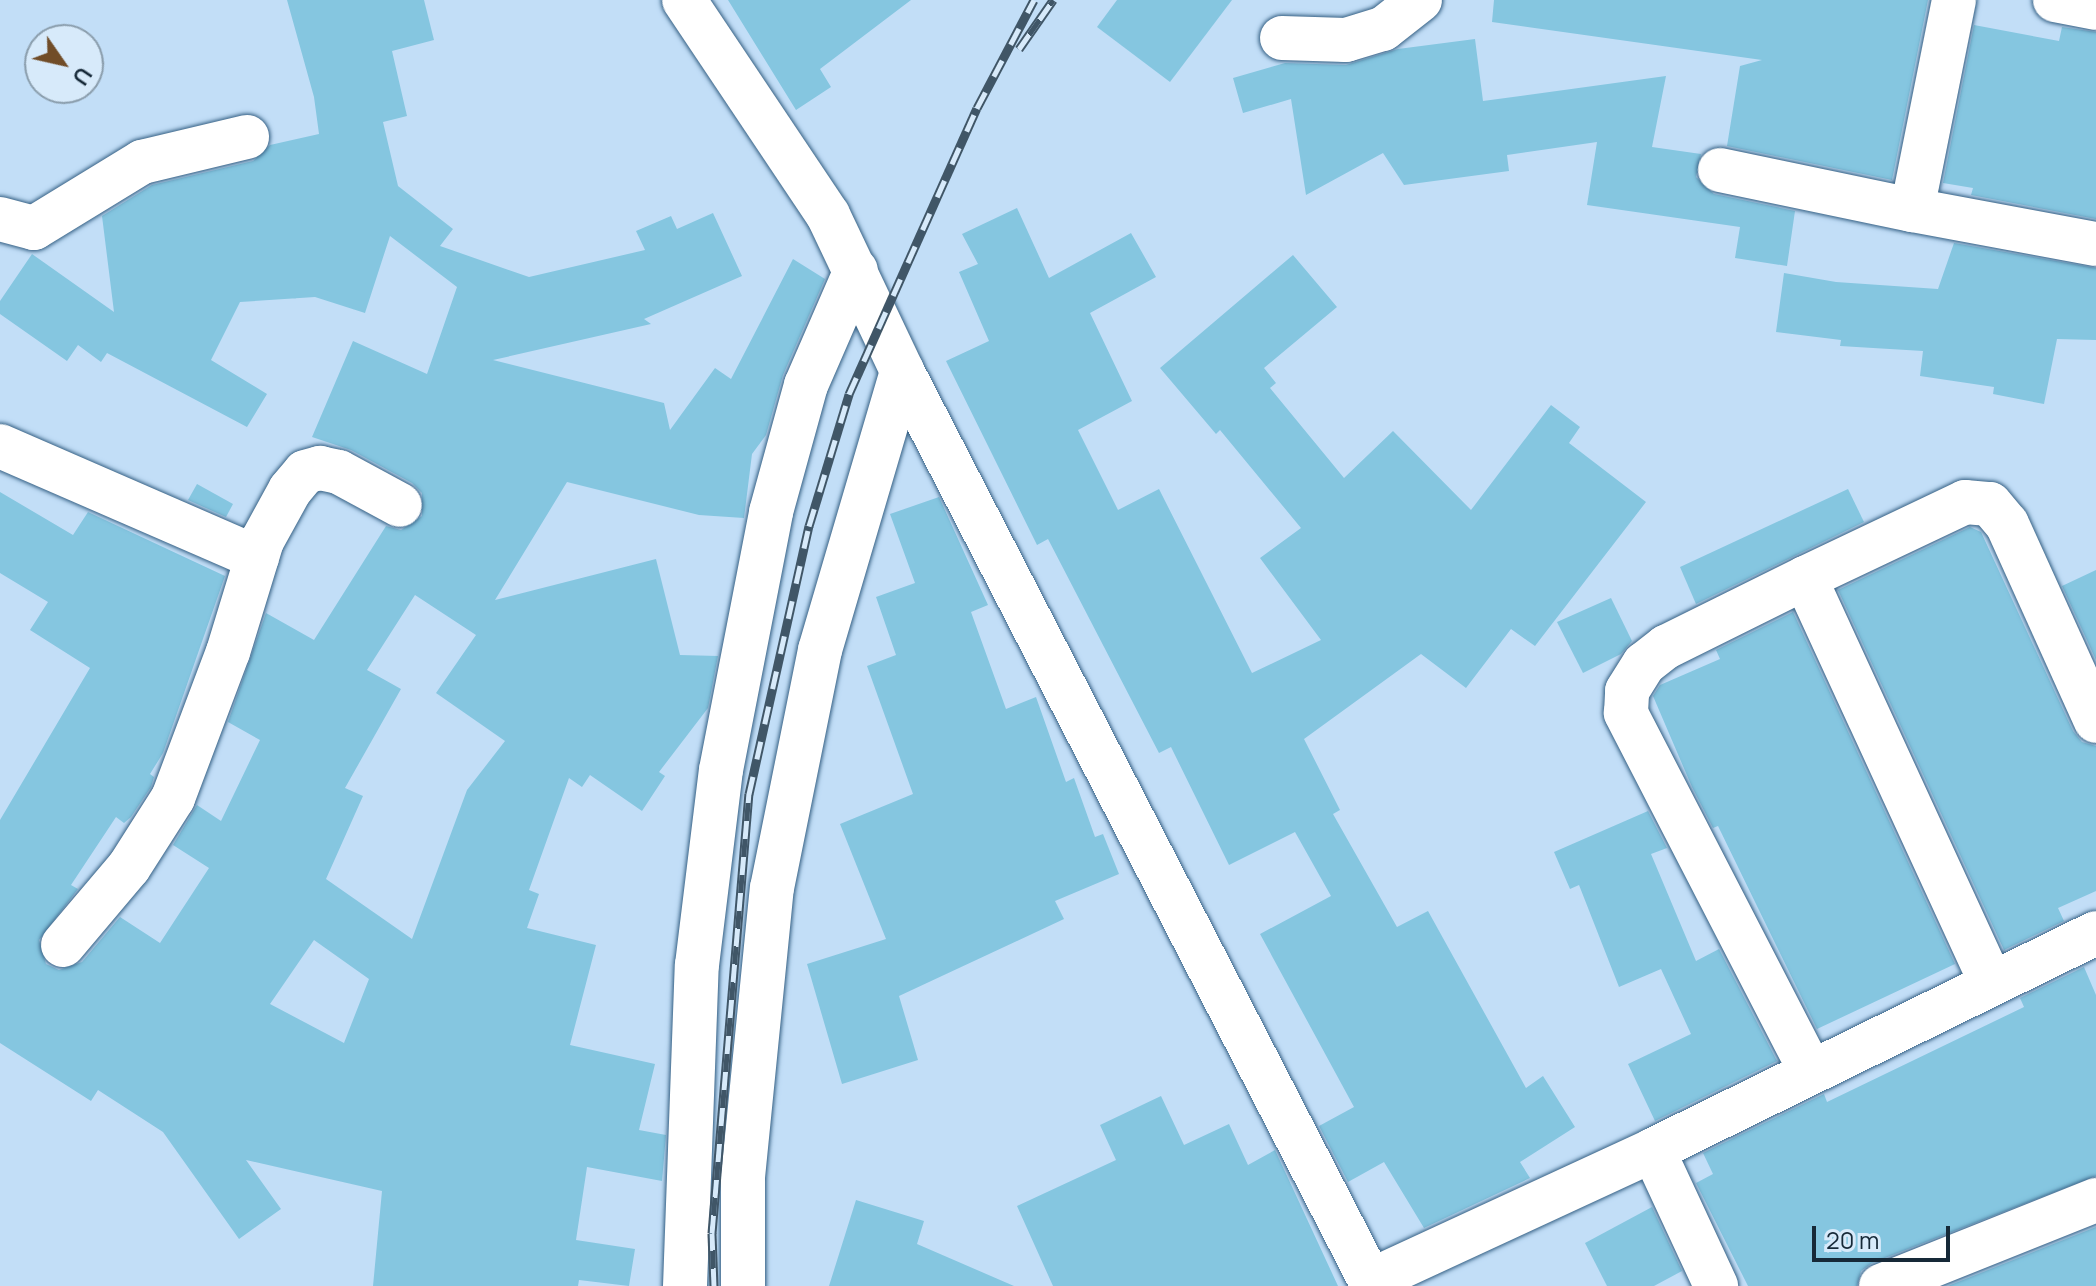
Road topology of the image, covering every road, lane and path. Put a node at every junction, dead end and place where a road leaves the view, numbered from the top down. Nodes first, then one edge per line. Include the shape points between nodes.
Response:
1 (684, 0) edge
2 (1420, 0) edge
3 (1954, 0) edge
4 (2055, 0) edge
5 (2096, 8) edge
6 (1282, 38) dead end
7 (247, 137) dead end
8 (1720, 170) dead end
9 (1912, 210) junction
10 (0, 219) edge
11 (2096, 244) edge
12 (856, 270) junction
13 (902, 371) junction
14 (0, 446) edge
15 (400, 505) dead end
16 (257, 558) junction
17 (1805, 578) junction
18 (2096, 721) edge
19 (2096, 933) edge
20 (63, 945) dead end
21 (1990, 981) junction
22 (1810, 1070) junction
23 (1653, 1150) junction
24 (2096, 1200) edge
25 (1372, 1283) edge
26 (685, 1286) edge
27 (743, 1286) edge
28 (1716, 1286) edge
29 (1881, 1286) edge

1 - 12 street via 828,215
2 - 6 street via 1383,29 1346,40
3 - 9 street
4 - 5 street
7 - 10 street via 142,162 34,228
8 - 9 street
9 - 11 street
12 - 13 street
12 - 26 street via 806,385 775,498 721,770 697,965
13 - 25 street
13 - 27 street via 820,650 772,888 743,1177
14 - 16 street
15 - 16 street via 339,472 305,472
16 - 20 street via 173,798 129,867
17 - 18 street via 1965,502 1990,504 2007,524
17 - 21 street
17 - 22 street via 1655,655 1627,691 1626,713
19 - 21 street
21 - 22 street
22 - 23 street
23 - 25 street
23 - 28 street
24 - 29 street

